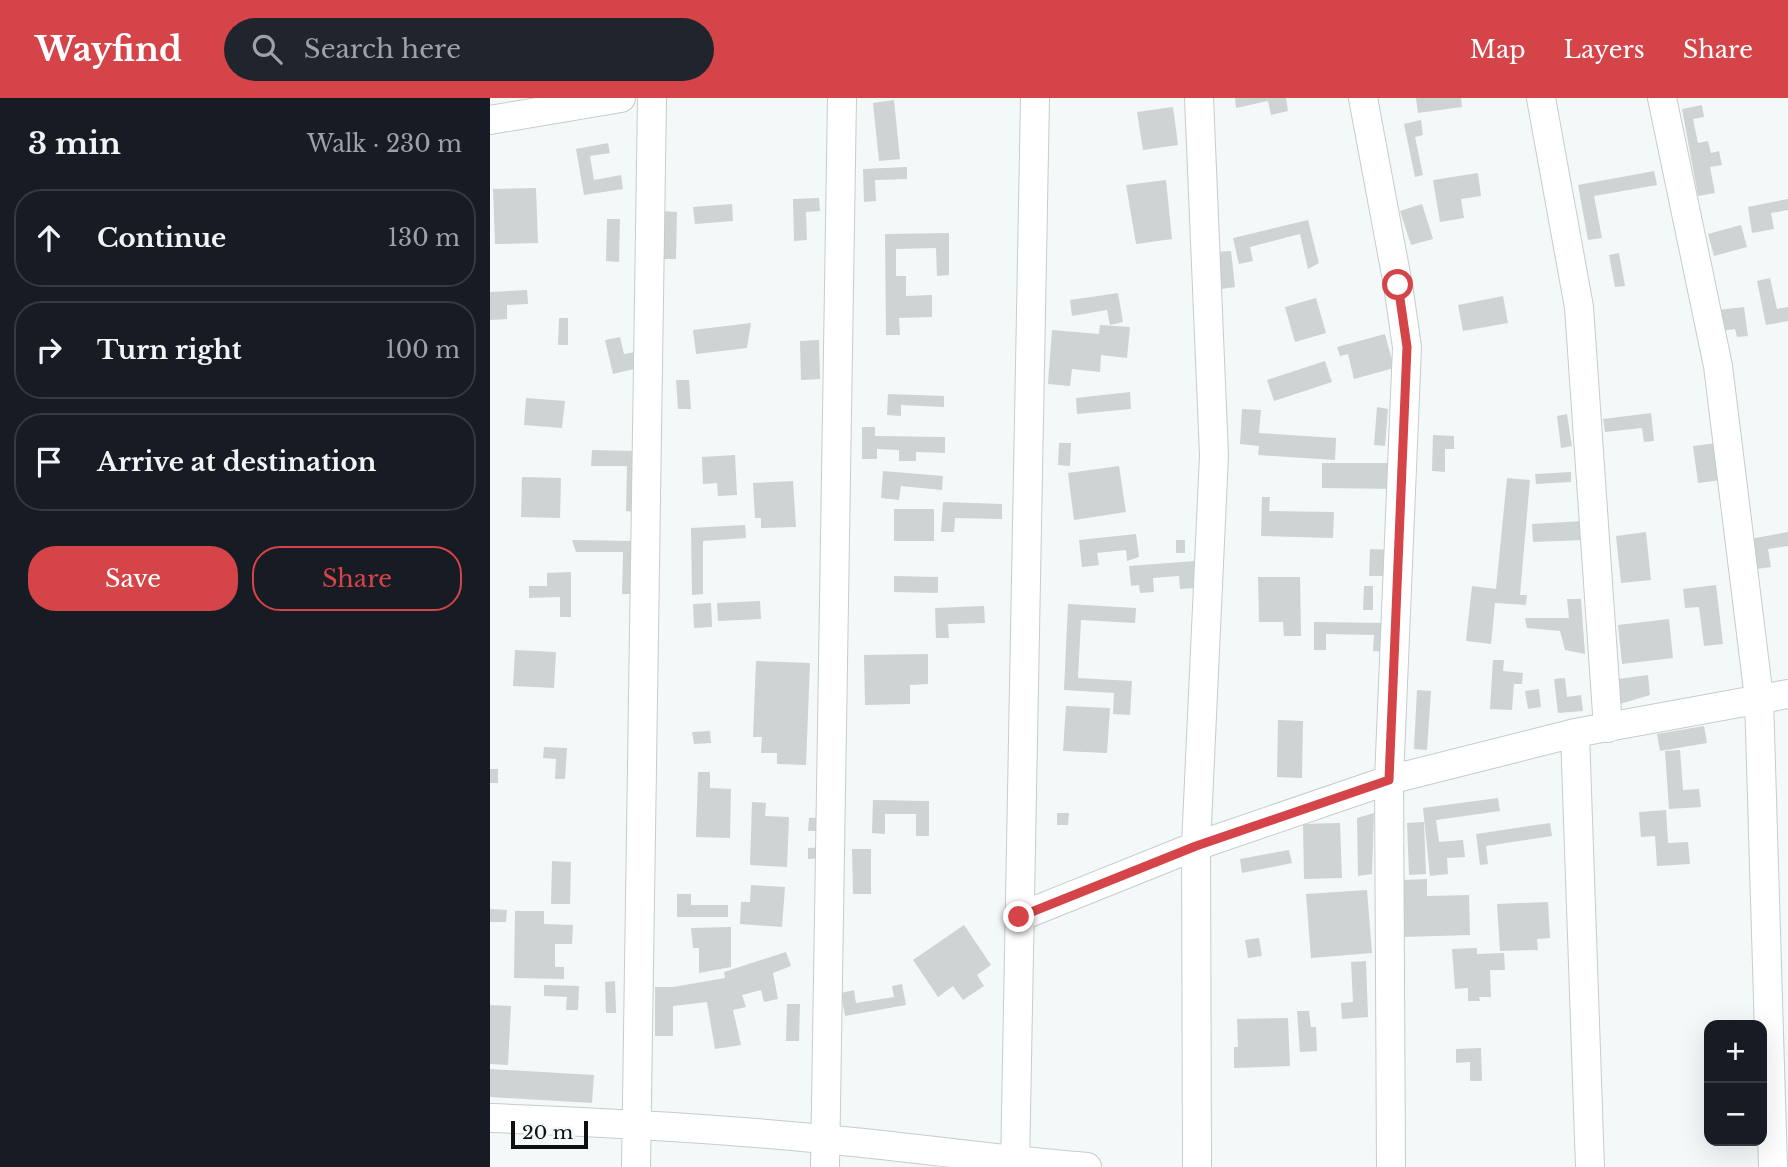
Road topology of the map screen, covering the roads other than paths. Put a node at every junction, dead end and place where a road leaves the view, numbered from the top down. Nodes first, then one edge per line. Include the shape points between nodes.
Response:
1 (621, 98) edge
2 (652, 98) edge
3 (842, 98) edge
4 (1035, 98) edge
5 (1199, 98) edge
6 (1363, 98) edge
7 (1541, 98) edge
8 (1662, 98) edge
9 (490, 120) edge
10 (1788, 694) edge
11 (1759, 698) junction
12 (1608, 728) junction
13 (1575, 733) junction
14 (1389, 780) junction
15 (1196, 846) junction
16 (1019, 917) junction
17 (490, 1118) edge
18 (638, 1123) junction
19 (825, 1139) junction
20 (1015, 1164) edge
21 (636, 1167) edge
22 (825, 1167) edge
23 (1087, 1167) edge
24 (1197, 1167) edge
25 (1391, 1167) edge
26 (1590, 1167) edge
27 (1773, 1167) edge

1 - 9 street
2 - 18 street
3 - 19 street
4 - 16 street
5 - 15 street via 1214,455
6 - 14 street via 1407,347
7 - 12 street via 1579,307
8 - 11 street via 1718,366
10 - 11 street
11 - 12 street
11 - 27 street
12 - 13 street
13 - 14 street
13 - 26 street
14 - 15 street
14 - 25 street
15 - 16 street
15 - 24 street
16 - 20 street
17 - 18 street
18 - 19 street
18 - 21 street
19 - 20 street
19 - 22 street
20 - 23 street

